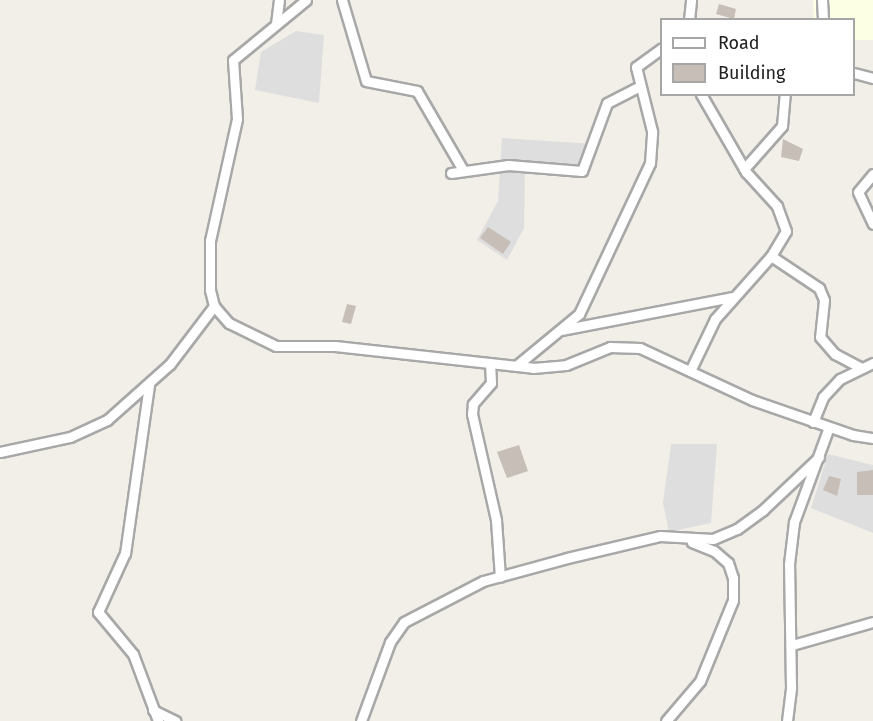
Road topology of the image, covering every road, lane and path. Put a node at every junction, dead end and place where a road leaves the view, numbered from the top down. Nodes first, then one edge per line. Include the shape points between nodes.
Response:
1 (279, 0) edge
2 (306, 0) edge
3 (342, 0) edge
4 (692, 0) edge
5 (822, 0) edge
6 (689, 18) edge
7 (823, 18) edge
8 (276, 24) junction
9 (660, 49) edge
10 (855, 74) edge
11 (873, 78) edge
12 (638, 87) junction
13 (702, 96) edge
14 (785, 96) edge
15 (744, 169) junction
16 (463, 170) junction
17 (451, 173) dead end
18 (873, 174) edge
19 (873, 224) edge
20 (771, 256) junction
21 (733, 297) junction
22 (214, 306) junction
23 (558, 330) junction
24 (490, 363) junction
25 (873, 363) edge
26 (516, 366) junction
27 (861, 368) junction
28 (690, 371) junction
29 (149, 385) junction
30 (813, 422) junction
31 (829, 427) junction
32 (873, 438) edge
33 (0, 452) edge
34 (819, 457) junction
35 (688, 541) junction
36 (500, 577) junction
37 (873, 622) edge
38 (792, 645) junction
39 (153, 710) junction
40 (361, 719) edge
41 (158, 721) edge
42 (176, 721) edge
43 (666, 721) edge
44 (787, 721) edge

1 - 8 street
2 - 8 street
3 - 16 street via 366,81 417,91
4 - 6 street
5 - 7 street
8 - 22 street via 233,60 237,119 210,242
9 - 12 street via 639,61
10 - 11 street
12 - 16 street via 607,103 582,171 508,165
12 - 23 street via 652,131 650,163 579,314
13 - 15 street
14 - 15 street via 782,126
15 - 20 street via 783,220 786,231
16 - 17 street
18 - 19 street via 858,192
20 - 21 street
20 - 27 street via 819,288 824,300 820,337 835,354
21 - 23 street
21 - 28 street via 703,338
22 - 24 street via 229,322 276,345 335,346 431,361
22 - 29 street via 187,345
23 - 26 street
24 - 26 street
24 - 36 street via 491,383 473,404 472,414 496,520
25 - 27 street
26 - 28 street via 547,369 625,346
27 - 30 street via 840,379 823,398
28 - 30 street via 726,390
29 - 33 street via 89,431
29 - 39 street via 125,553 98,612 133,654
30 - 31 street
31 - 32 street
31 - 34 street
34 - 35 street via 737,529 713,539
34 - 38 street via 794,522 789,564
35 - 36 street via 660,536
35 - 43 street via 714,550 728,563 734,578 733,600 700,681
36 - 40 street via 404,622 390,642
37 - 38 street
38 - 44 street
39 - 41 street
39 - 42 street

